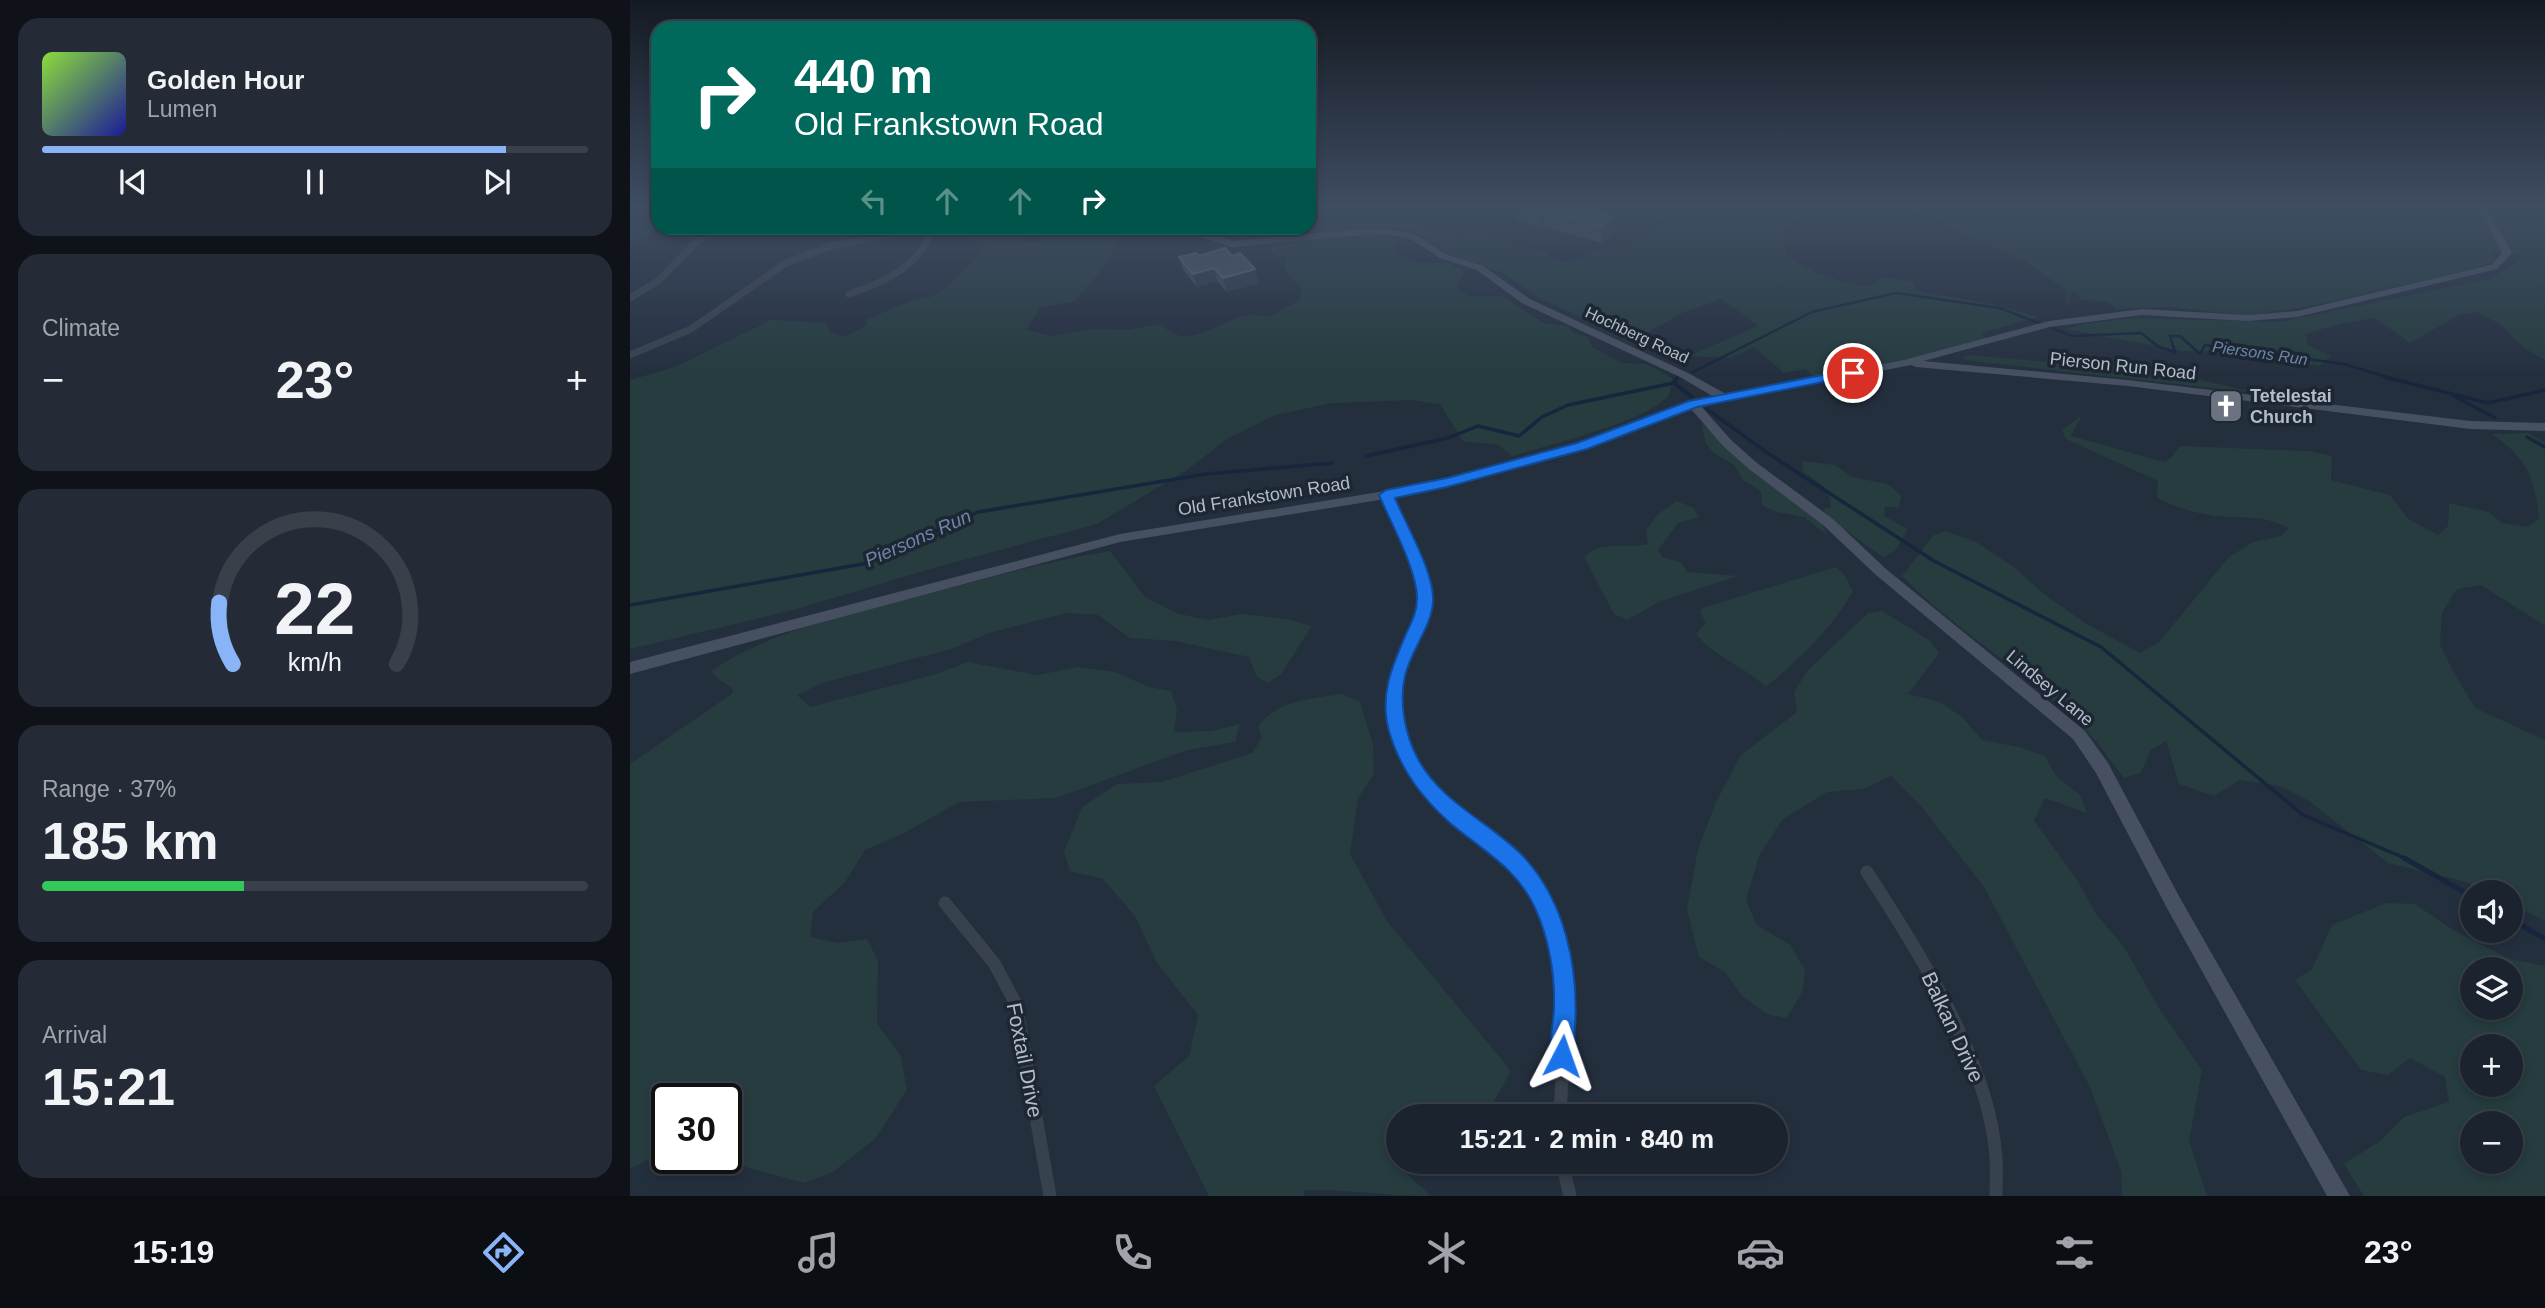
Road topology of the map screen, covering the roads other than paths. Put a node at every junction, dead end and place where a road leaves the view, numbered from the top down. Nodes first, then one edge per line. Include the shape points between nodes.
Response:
1 (675, 264) edge
2 (785, 264) edge
3 (909, 264) edge
4 (1467, 264) edge
5 (2497, 264) edge
6 (849, 294) dead end
7 (630, 298) edge
8 (630, 355) edge
9 (1905, 363) junction
10 (1723, 397) junction
11 (1693, 404) junction
12 (2545, 427) edge
13 (1386, 495) junction
14 (630, 667) edge
15 (1867, 872) dead end
16 (945, 903) dead end
17 (1561, 1104) edge
18 (1565, 1174) edge
19 (1050, 1196) edge
20 (1570, 1196) edge
21 (1996, 1196) edge
22 (2339, 1196) edge

1 - 7 street
2 - 8 street via 691,329
3 - 6 street via 878,284
4 - 10 street, Hochberg Road via 1494,276 1526,300
5 - 9 street, Old Frankstown Road via 2467,275 2297,314 2248,318 2142,312 2045,325
9 - 10 street, Old Frankstown Road
9 - 12 street, Pierson Run Road via 2103,381 2470,425
10 - 11 street, Old Frankstown Road
11 - 13 street, Old Frankstown Road via 1582,446
11 - 22 street, Lindsey Lane via 1753,466 1828,522 1881,572 2079,735 2102,768
13 - 14 street, Old Frankstown Road via 1120,538
13 - 17 street via 1422,580 1425,598 1423,614 1396,676 1398,730 1408,759 1425,786 1516,863 1545,904 1564,968
15 - 21 street, Balkan Drive via 1913,942 1985,1096 1995,1147
16 - 19 street, Foxtail Drive via 994,961 1016,1004
18 - 20 street

